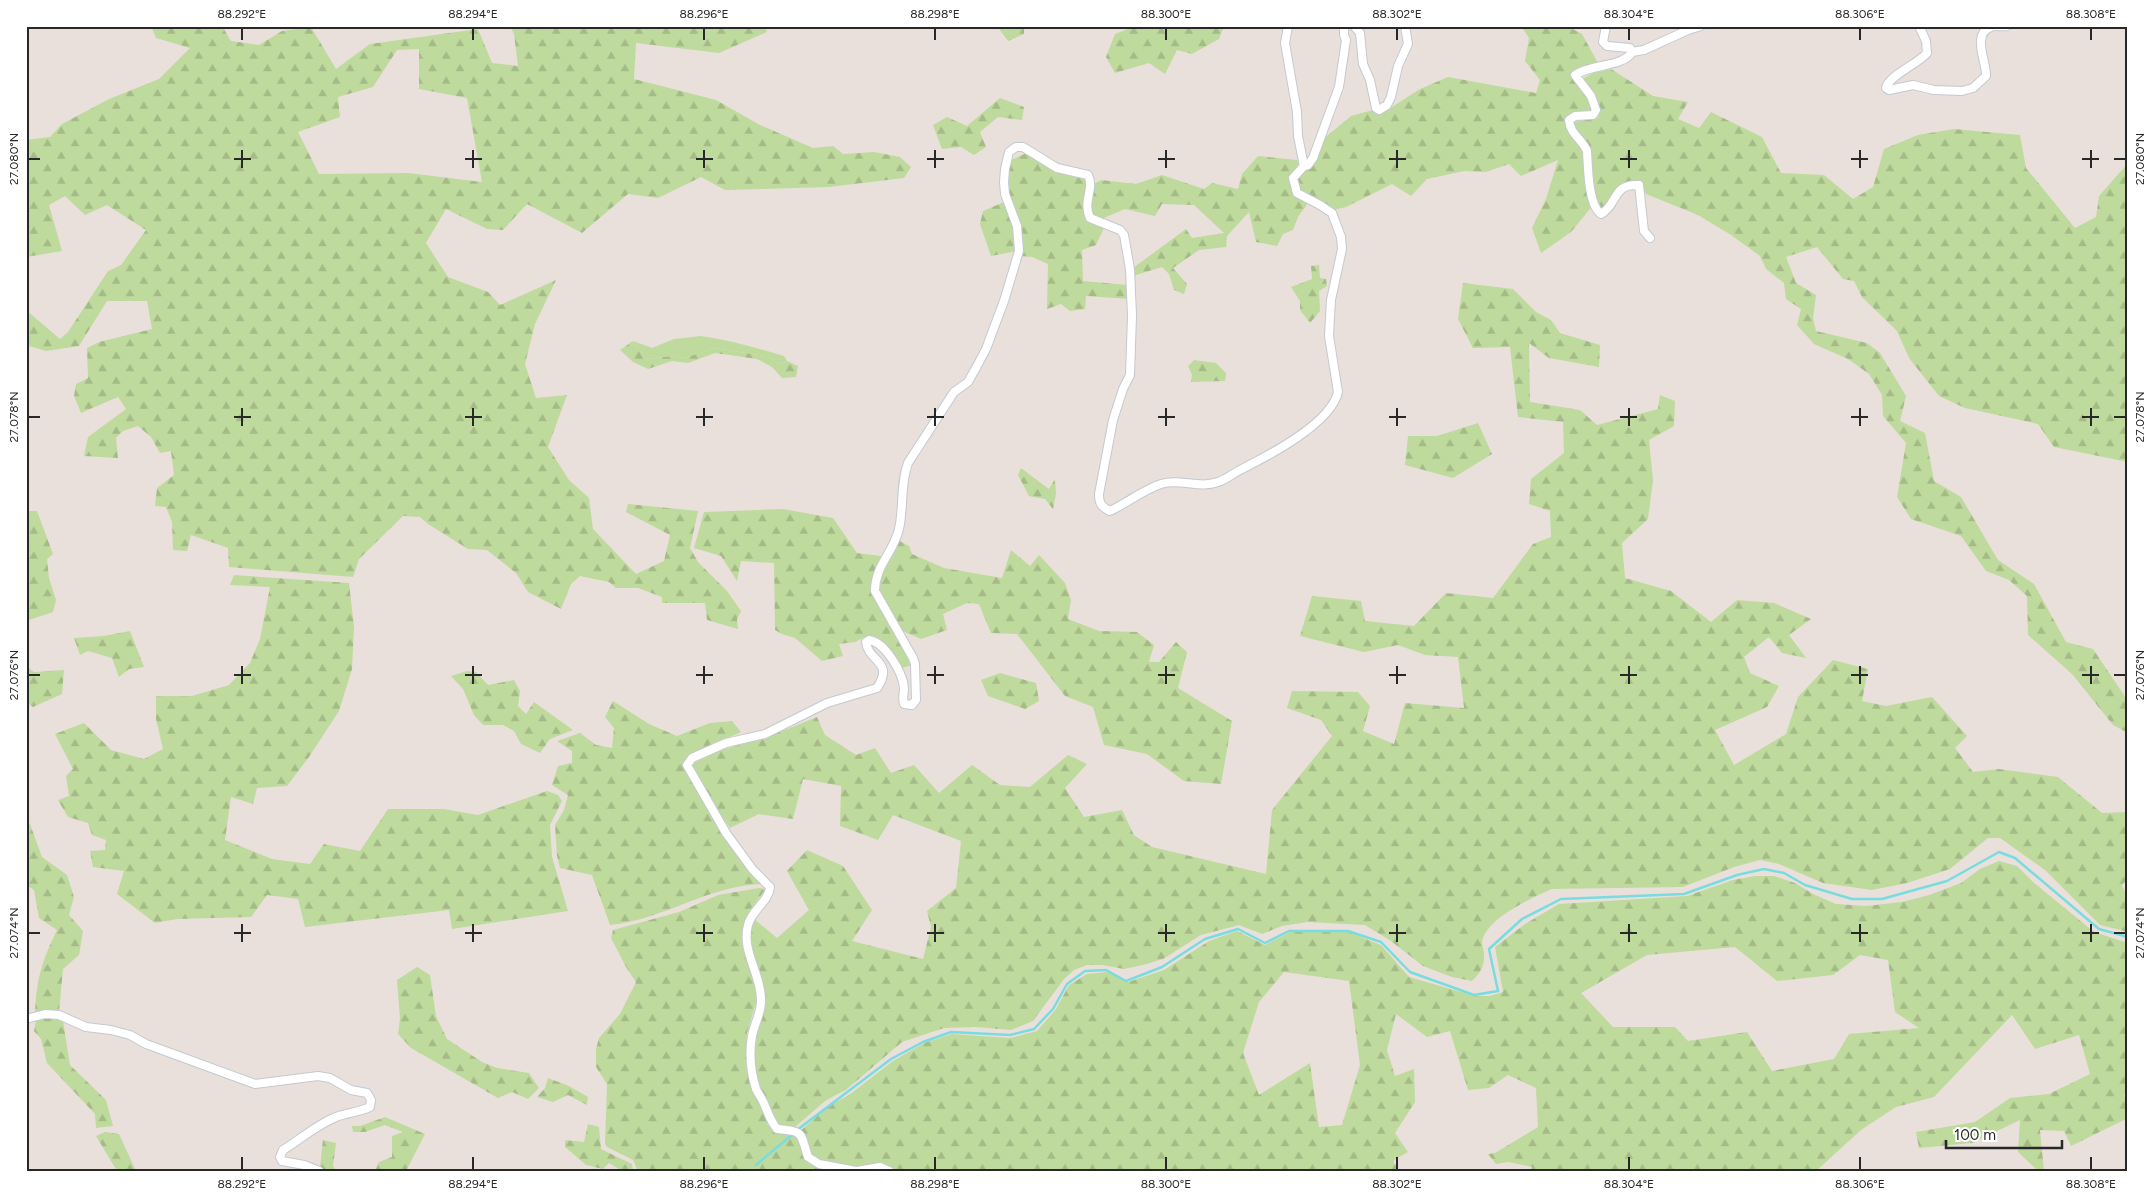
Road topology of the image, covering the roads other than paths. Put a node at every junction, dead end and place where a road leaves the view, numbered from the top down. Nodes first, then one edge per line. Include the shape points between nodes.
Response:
1 (1288, 26) edge
2 (1344, 26) edge
3 (1354, 26) edge
4 (1406, 26) edge
5 (1606, 26) edge
6 (1700, 26) edge
7 (1919, 26) edge
8 (2007, 26) edge
9 (1632, 52) junction
10 (1304, 166) junction
11 (1650, 238) dead end
12 (26, 1018) edge
13 (318, 1171) edge
14 (857, 1171) edge
15 (889, 1171) edge

1 - 10 street via 1285,43
2 - 10 street via 1346,40 1339,87 1313,158
3 - 4 street via 1360,33 1363,64 1378,110 1382,110 1391,97 1398,66 1408,44
5 - 9 street via 1602,42 1608,46 1630,48
6 - 9 street
7 - 8 street via 1927,53 1889,80 1886,88 1889,90 1913,84 1948,91 1973,88 1986,76 1981,38 1991,27
9 - 11 street via 1623,60 1575,75 1591,96 1596,110 1593,115 1575,116 1569,120 1570,127 1587,151 1592,201 1596,210 1601,214 1605,212 1624,187 1639,185 1644,231
10 - 14 street via 1293,178 1298,194 1332,213 1341,237 1329,336 1338,392 1336,401 1329,411 1277,451 1217,482 1173,481 1110,511 1099,502 1099,494 1113,420 1122,389 1130,375 1132,359 1130,269 1124,235 1120,230 1090,218 1086,210 1088,175 1057,168 1023,147 1009,152 1004,182 1005,194 1018,226 1017,261 996,326 980,362 968,382 954,392 908,463 904,473 899,530 875,579 875,591 915,664 916,700 912,705 904,704 904,687 898,668 878,644 870,640 866,647 883,668 877,688 827,703 765,734 726,743 692,758 687,765 726,833 770,888 769,897 753,912 746,938 762,1001 750,1045 757,1091 777,1129 801,1134 808,1157 819,1164
12 - 13 street via 59,1015 86,1027 130,1035 146,1044 255,1084 318,1076 367,1093 370,1106 320,1125 283,1150 282,1161 304,1164
14 - 15 street via 880,1167

